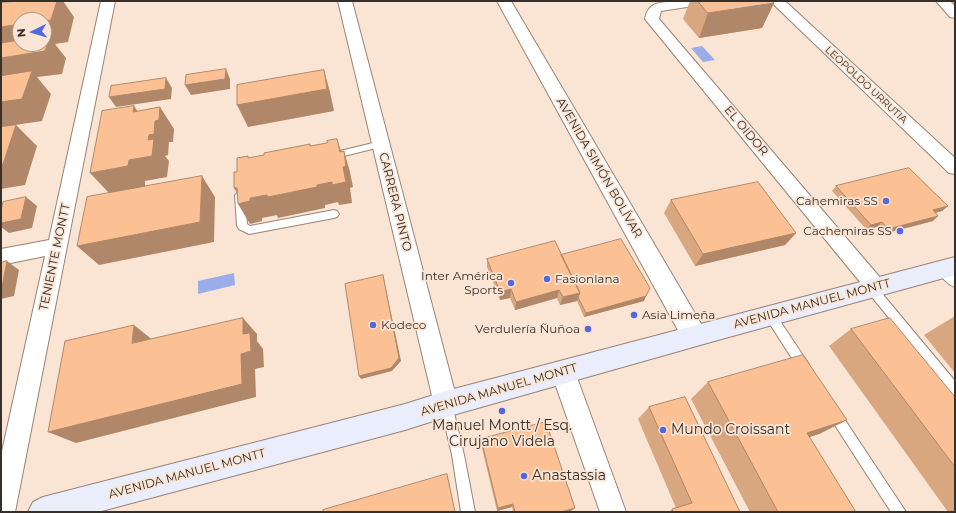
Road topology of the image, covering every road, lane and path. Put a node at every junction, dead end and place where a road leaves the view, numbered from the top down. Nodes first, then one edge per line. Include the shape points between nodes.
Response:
1 (108, 1) edge
2 (345, 1) edge
3 (504, 1) edge
4 (700, 1) edge
5 (777, 1) edge
6 (943, 1) edge
7 (955, 14) edge
8 (381, 144) junction
9 (320, 158) edge
10 (955, 168) edge
11 (239, 185) edge
12 (334, 214) dead end
13 (57, 246) junction
14 (1, 257) edge
15 (951, 273) edge
16 (874, 288) junction
17 (770, 315) junction
18 (694, 335) junction
19 (562, 372) junction
20 (812, 380) edge
21 (955, 390) edge
22 (825, 400) edge
23 (446, 404) junction
24 (2, 512) edge
25 (43, 512) edge
26 (468, 512) edge
27 (613, 512) edge
28 (899, 512) edge

1 - 13 street, TENIENTE MONTT
2 - 8 street, CARRERA PINTO
3 - 18 street, AVENIDA SIMÓN BOLÍVAR
4 - 16 street, EL OIDOR via 657,8 652,19
5 - 10 street, LEOPOLDO URRUTIA
6 - 7 street
8 - 9 lane
8 - 23 street, CARRERA PINTO
11 - 12 lane via 242,226 249,230
13 - 14 street
13 - 24 street, TENIENTE MONTT
15 - 16 main road, AVENIDA MANUEL MONTT
16 - 17 main road, AVENIDA MANUEL MONTT
16 - 21 lane
17 - 18 main road, AVENIDA MANUEL MONTT
17 - 20 lane
18 - 19 main road, AVENIDA MANUEL MONTT
19 - 23 main road, AVENIDA MANUEL MONTT
19 - 27 street
22 - 28 lane
23 - 25 main road, AVENIDA MANUEL MONTT
23 - 26 lane

